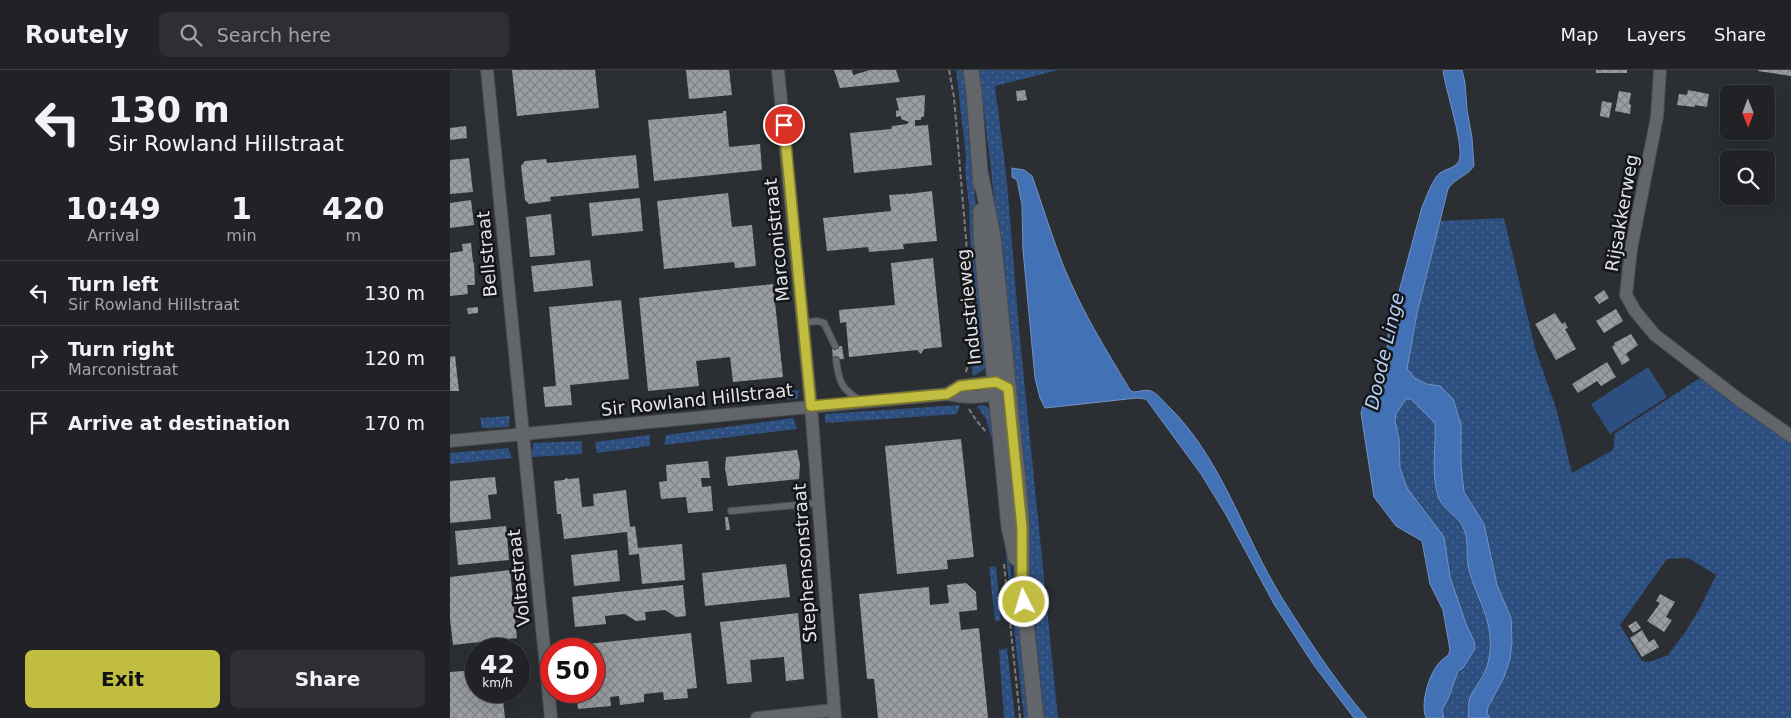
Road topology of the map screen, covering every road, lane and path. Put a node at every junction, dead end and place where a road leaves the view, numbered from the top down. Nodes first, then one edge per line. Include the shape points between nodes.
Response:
1 (487, 70) edge
2 (778, 70) edge
3 (971, 70) edge
4 (1660, 70) edge
5 (803, 323) junction
6 (835, 346) dead end
7 (836, 360) dead end
8 (1000, 388) junction
9 (864, 402) junction
10 (811, 406) junction
11 (522, 434) junction
12 (1791, 436) edge
13 (450, 441) edge
14 (818, 502) junction
15 (732, 511) dead end
16 (834, 714) edge
17 (551, 718) edge
18 (757, 718) edge
19 (1036, 718) edge

1 - 11 street, Bellstraat
2 - 5 street, Marconistraat
3 - 8 main road, Industrieweg via 981,176 993,237
4 - 12 street, Rijsakkerweg via 1657,117 1631,249 1626,295 1655,335
5 - 6 lane via 824,323
5 - 10 street, Marconistraat
7 - 9 lane via 842,387
8 - 9 street, Sir Rowland Hillstraat via 960,386 947,394
8 - 19 main road, Industrieweg via 1009,527 1022,582
9 - 10 street, Sir Rowland Hillstraat
10 - 11 street, Sir Rowland Hillstraat
10 - 14 street, Stephensonstraat
11 - 13 street, Sir Rowland Hillstraat
11 - 17 street, Voltastraat
14 - 15 lane
14 - 16 street, Stephensonstraat
16 - 18 street

